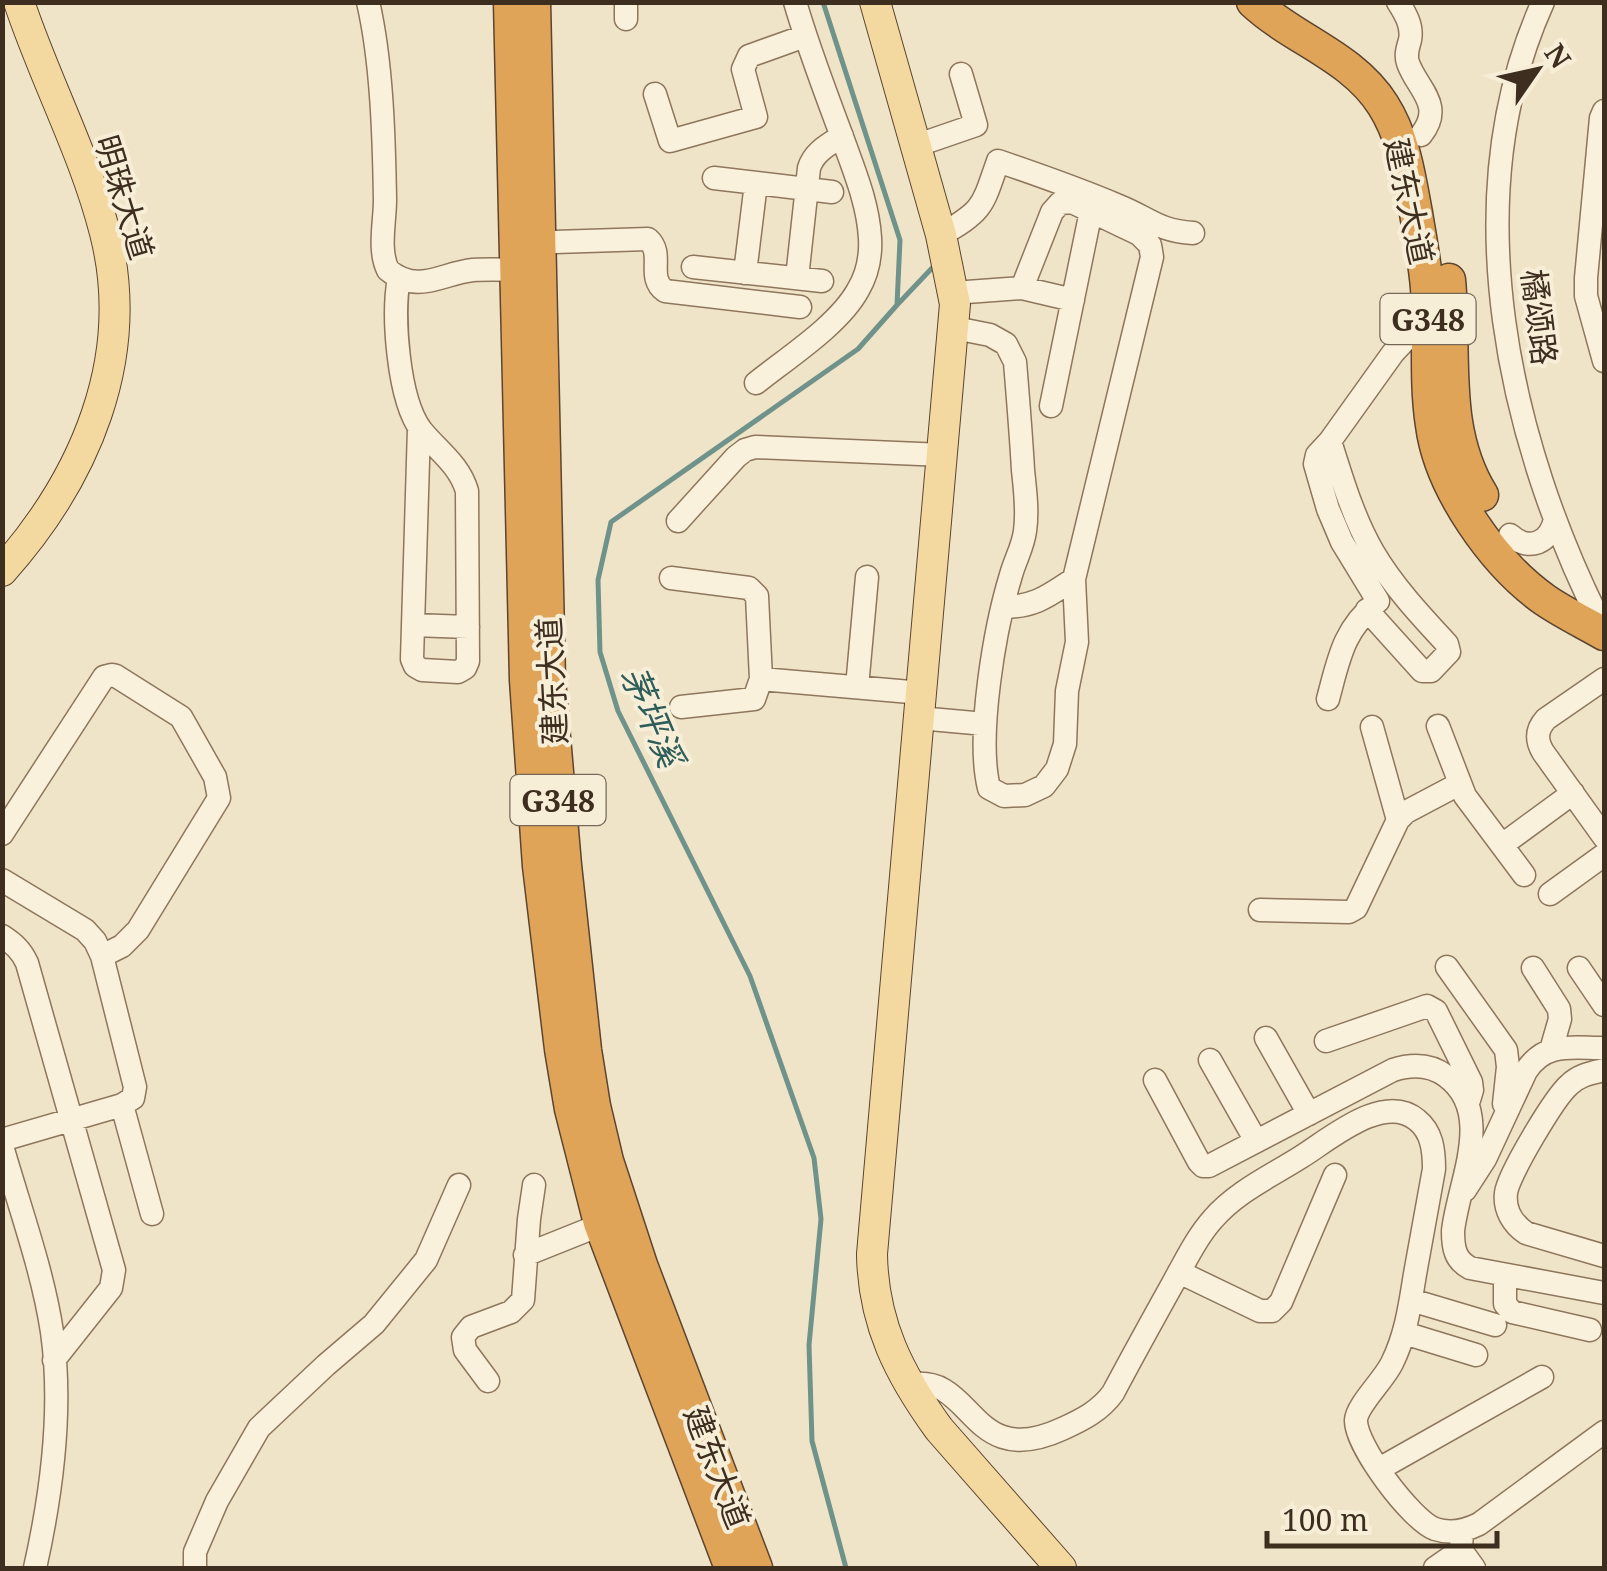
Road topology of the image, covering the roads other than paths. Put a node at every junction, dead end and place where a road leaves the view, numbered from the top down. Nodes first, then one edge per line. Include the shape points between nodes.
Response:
1 (19, 2) edge
2 (368, 2) edge
3 (510, 2) edge
4 (534, 2) edge
5 (795, 2) edge
6 (874, 2) edge
7 (1253, 2) edge
8 (1286, 2) edge
9 (1398, 2) edge
10 (1543, 2) edge
11 (2, 14) edge
12 (804, 36) junction
13 (962, 74) dead end
14 (655, 94) dead end
15 (1604, 111) edge
16 (1420, 135) junction
17 (842, 136) junction
18 (916, 146) junction
19 (714, 178) dead end
20 (756, 183) junction
21 (806, 189) junction
22 (832, 192) dead end
23 (1091, 212) junction
24 (1193, 233) dead end
25 (941, 235) junction
26 (528, 256) junction
27 (693, 267) dead end
28 (745, 273) junction
29 (399, 278) junction
30 (797, 278) junction
31 (822, 281) dead end
32 (1022, 288) junction
33 (953, 293) junction
34 (1073, 300) junction
35 (800, 307) dead end
36 (1439, 318) junction
37 (954, 328) junction
38 (1604, 361) edge
39 (756, 383) dead end
40 (1052, 406) dead end
41 (420, 428) junction
42 (943, 456) junction
43 (1555, 520) junction
44 (678, 521) dead end
45 (1510, 536) junction
46 (2, 546) edge
47 (2, 571) edge
48 (671, 578) dead end
49 (866, 578) dead end
50 (1074, 578) junction
51 (1036, 603) junction
52 (1003, 606) junction
53 (1076, 618) junction
54 (413, 626) junction
55 (468, 627) junction
56 (1604, 632) edge
57 (762, 679) junction
58 (1604, 679) edge
59 (857, 687) junction
60 (1328, 699) dead end
61 (921, 705) junction
62 (682, 707) dead end
63 (985, 724) junction
64 (1438, 726) dead end
65 (1372, 727) dead end
66 (1458, 784) junction
67 (1573, 793) junction
68 (1398, 820) junction
69 (2, 834) edge
70 (1604, 837) edge
71 (1502, 845) junction
72 (1604, 855) edge
73 (1524, 875) dead end
74 (2, 880) edge
75 (1550, 894) dead end
76 (1260, 910) dead end
77 (2, 936) edge
78 (12, 955) edge
79 (102, 956) junction
80 (1447, 966) dead end
81 (1533, 968) dead end
82 (1579, 968) dead end
83 (1604, 1005) edge
84 (1266, 1038) dead end
85 (1326, 1041) dead end
86 (1604, 1048) edge
87 (1551, 1050) junction
88 (1210, 1060) dead end
89 (1604, 1070) edge
90 (1156, 1080) dead end
91 (1468, 1103) junction
92 (122, 1105) junction
93 (1309, 1114) junction
94 (1506, 1114) junction
95 (72, 1120) junction
96 (1256, 1141) junction
97 (2, 1143) edge
98 (1334, 1176) dead end
99 (459, 1185) dead end
100 (534, 1185) dead end
101 (1458, 1200) junction
102 (152, 1214) dead end
103 (612, 1220) junction
104 (525, 1255) junction
105 (1604, 1256) edge
106 (1179, 1272) junction
107 (1505, 1275) junction
108 (1604, 1293) edge
109 (1411, 1300) junction
110 (1495, 1325) dead end
111 (1590, 1330) dead end
112 (1404, 1334) junction
113 (1476, 1355) dead end
114 (54, 1360) junction
115 (1542, 1377) dead end
116 (488, 1381) dead end
117 (909, 1384) junction
118 (1604, 1432) edge
119 (1571, 1458) junction
120 (1379, 1469) junction
121 (1496, 1529) dead end
122 (1466, 1550) edge
123 (35, 1568) edge
124 (196, 1568) edge
125 (730, 1568) edge
126 (756, 1568) edge
127 (1061, 1568) edge
128 (1436, 1568) edge

1 - 47 main road, 明珠大道 via 105,233 114,336 90,435 42,522
2 - 29 street via 378,77 384,256
3 - 26 highway, 建东大道 / G348
4 - 26 highway, 建东大道 / G348
5 - 12 street
6 - 18 main road
7 - 36 highway, 建东大道 / G348 via 1352,70 1382,102 1406,164
8 - 16 highway, 建东大道 / G348 via 1384,72
9 - 16 street via 1411,33 1407,60 1430,107
10 - 43 street, 橘颂路 via 1515,83 1500,159 1498,235 1516,390
11 - 46 main road, 明珠大道 via 88,240 98,312 94,359 75,428 44,490
12 - 14 street via 749,56 744,69 756,117 670,141
12 - 17 street
13 - 18 street via 976,126
15 - 38 street via 1586,278
16 - 36 highway, 建东大道 / G348 via 1447,262
17 - 21 street via 812,159
17 - 39 street via 868,220 866,273 836,318
18 - 25 main road
19 - 20 street
20 - 21 street
20 - 28 street
21 - 22 street
21 - 30 street
23 - 32 street via 1060,203
23 - 34 street
23 - 50 street via 1139,234 1152,257
24 - 25 street via 1160,228 998,160 984,203
25 - 33 main road
26 - 29 street via 426,282
26 - 35 street via 648,239 656,249 656,281 665,291
26 - 103 highway, 建东大道 / G348 via 555,772
27 - 28 street
28 - 30 street
29 - 41 street via 401,372
30 - 31 street
32 - 33 street
32 - 34 street
33 - 37 main road
34 - 40 street
36 - 45 highway, 建东大道 / G348 via 1463,456
36 - 56 highway, 建东大道 / G348 via 1428,366 1432,429 1454,492 1518,576 1544,599
36 - 60 street via 1393,353 1317,455 1316,474 1342,542 1380,599 1345,640
37 - 42 main road
37 - 52 street via 990,335 1006,344 1015,362 1026,532
41 - 54 street
41 - 55 street via 456,467 467,491
42 - 44 street via 745,450
42 - 61 main road
43 - 45 street via 1538,543
43 - 56 street, 橘颂路
45 - 56 highway, 建东大道 / G348
48 - 57 street via 748,588 757,596
49 - 59 street
50 - 51 street
50 - 53 street
51 - 52 street
51 - 53 street via 1059,606
52 - 63 street
53 - 63 street via 1065,744 1044,786 1004,796 989,788
54 - 55 street
54 - 55 street via 415,666 458,672 468,661
57 - 59 street
57 - 62 street via 754,699
58 - 67 street via 1538,732 1540,747
59 - 61 street
61 - 63 street
61 - 117 main road via 872,1254 877,1308
64 - 66 street
65 - 68 street
66 - 68 street
66 - 71 street
67 - 70 street
67 - 71 street
68 - 76 street via 1356,908
69 - 79 street via 104,678 112,674 182,717 216,777 219,798 138,930
71 - 73 street
72 - 75 street
74 - 79 street via 85,930
77 - 78 street via 14,943
78 - 95 street via 27,963
79 - 92 street via 135,1086 133,1098
80 - 94 street via 1506,1050
81 - 87 street via 1559,1010
82 - 83 street
84 - 93 street
85 - 91 street via 1428,1006 1469,1076
86 - 87 street
87 - 94 street via 1530,1065
88 - 96 street
89 - 105 street via 1583,1075 1558,1096 1505,1196 1513,1221 1526,1232
90 - 96 street via 1203,1166
91 - 93 street via 1440,1072 1409,1066
91 - 101 street via 1472,1130
92 - 95 street
92 - 102 street
93 - 96 street
94 - 101 street
95 - 97 street
95 - 114 street via 114,1280
97 - 114 street via 48,1312
98 - 106 street via 1272,1310 1260,1311
99 - 124 street via 426,1260 374,1324 259,1428 217,1501 195,1552
100 - 104 street
101 - 107 street via 1453,1247 1460,1260
103 - 104 street
103 - 125 highway, 建东大道 / G348
103 - 126 highway, 建东大道 / G348
104 - 116 street via 523,1300 463,1337
106 - 109 street via 1214,1217 1240,1195 1365,1118 1391,1110 1426,1128 1434,1154
106 - 117 street via 1107,1400 1050,1435 1004,1439 944,1390
107 - 108 street
107 - 111 street via 1505,1304 1512,1312
109 - 110 street
109 - 112 street
112 - 113 street
112 - 120 street via 1389,1370 1356,1416 1359,1436
114 - 123 street via 52,1478
115 - 120 street
117 - 127 main road
118 - 119 street
119 - 121 street via 1575,1472
119 - 122 street via 1479,1524
120 - 122 street via 1422,1522
122 - 128 street

